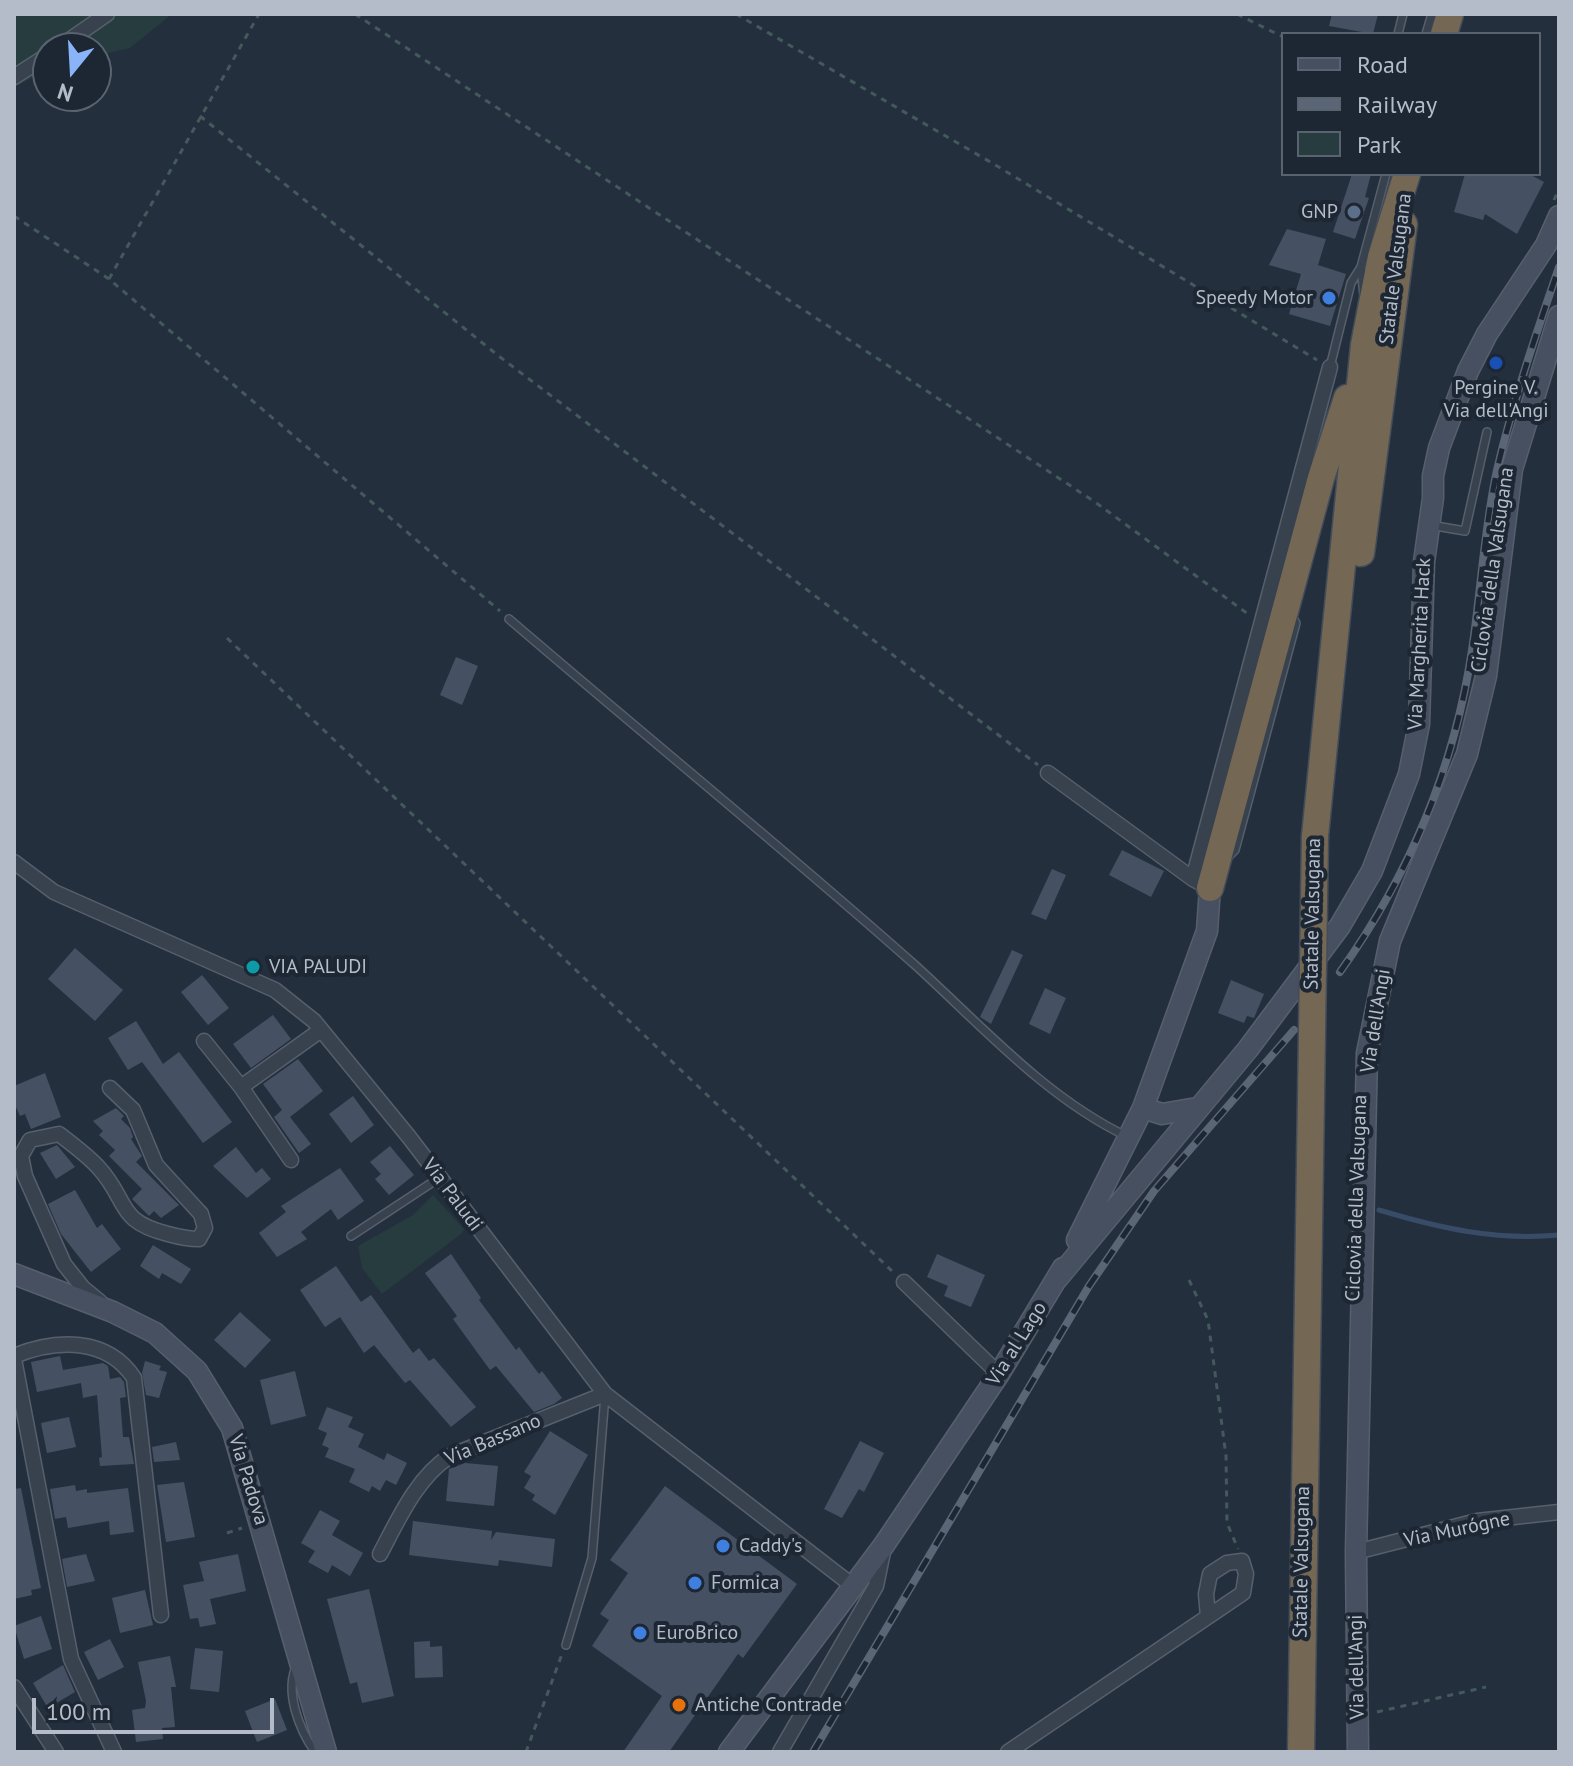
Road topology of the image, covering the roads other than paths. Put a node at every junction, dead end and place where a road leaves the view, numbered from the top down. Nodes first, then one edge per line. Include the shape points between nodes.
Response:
1 (107, 14) edge
2 (81, 32) edge
3 (32, 65) edge
4 (14, 77) edge
5 (1400, 176) edge
6 (1400, 176) edge
7 (1400, 176) edge
8 (1559, 216) edge
9 (1361, 267) junction
10 (1368, 315) junction
11 (1559, 316) edge
12 (1364, 345) junction
13 (1330, 367) joint
14 (1487, 432) dead end
15 (1428, 525) junction
16 (509, 619) road end
17 (1048, 773) road end
18 (1323, 836) junction
19 (14, 862) edge
20 (1206, 878) junction
21 (321, 1030) junction
22 (204, 1041) dead end
23 (241, 1087) junction
24 (110, 1088) dead end
25 (1143, 1108) junction
26 (1197, 1108) junction
27 (1179, 1128) junction
28 (1130, 1138) junction
29 (291, 1160) dead end
30 (439, 1178) junction
31 (351, 1236) dead end
32 (14, 1274) edge
33 (1057, 1279) junction
34 (904, 1282) road end
35 (113, 1312) junction
36 (14, 1358) edge
37 (999, 1374) junction
38 (605, 1394) junction
39 (1559, 1512) edge
40 (884, 1545) junction
41 (1356, 1552) junction
42 (380, 1554) dead end
43 (853, 1586) junction
44 (161, 1615) dead end
45 (1208, 1616) junction
46 (566, 1645) road end
47 (14, 1687) edge
48 (322, 1750) edge
49 (56, 1752) edge
50 (114, 1752) edge
51 (729, 1752) edge
52 (780, 1752) edge
53 (1008, 1752) edge
54 (1301, 1752) edge
55 (1317, 1752) edge
56 (1358, 1752) edge

1 - 2 street
3 - 4 street
5 - 9 lane
6 - 10 highway, Statale Valsugana
7 - 18 highway, Statale Valsugana via 1402,247
8 - 15 main road, Via Margherita Hack via 1487,334 1453,409 1434,470
9 - 10 lane
9 - 13 lane via 1351,283
10 - 12 highway, Statale Valsugana
11 - 41 main road, Via dell'Angi via 1512,469 1486,676 1470,741 1390,941 1367,1053
12 - 18 highway, Statale Valsugana
12 - 20 highway
13 - 20 street via 1262,621
14 - 15 lane via 1465,531
15 - 26 main road, Via Margherita Hack via 1419,724 1390,830 1340,926
16 - 28 lane via 1077,1109
17 - 20 street
18 - 54 highway, Statale Valsugana, bridge
18 - 55 highway, Statale Valsugana
19 - 21 street, Via Paludi via 54,892 275,990
20 - 25 main road, Via al Lago via 1207,931
21 - 23 street
21 - 30 street, Via Paludi
22 - 23 street
23 - 29 street
24 - 35 street via 133,1110 156,1165 201,1214 205,1228 199,1239 145,1230 129,1217 100,1168 59,1134 30,1140 21,1156 25,1176 64,1264
25 - 26 main road via 1162,1114
25 - 28 main road, Via al Lago
26 - 27 main road, Via Margherita Hack
27 - 28 main road
27 - 33 main road, Via Margherita Hack
28 - 33 main road, Via al Lago
30 - 31 lane
30 - 38 street, Via Paludi
32 - 35 main road, Via Padova
33 - 37 main road, Via al Lago
34 - 37 street
35 - 48 main road, Via Padova via 155,1333 197,1371 232,1428
36 - 44 street via 33,1349 95,1345 122,1359 134,1378
36 - 50 street via 71,1659
37 - 40 main road, Via al Lago
38 - 42 street, Via Bassano via 435,1465
38 - 43 street, Via Paludi
38 - 46 lane via 592,1558
39 - 41 street, Via Murógne via 1477,1521
40 - 43 main road, Via al Lago
40 - 52 street via 876,1586
41 - 56 main road, Via dell'Angi
43 - 51 main road, Via al Lago
45 - 45 street via 1210,1574 1242,1561 1243,1593
45 - 53 street
47 - 49 street

